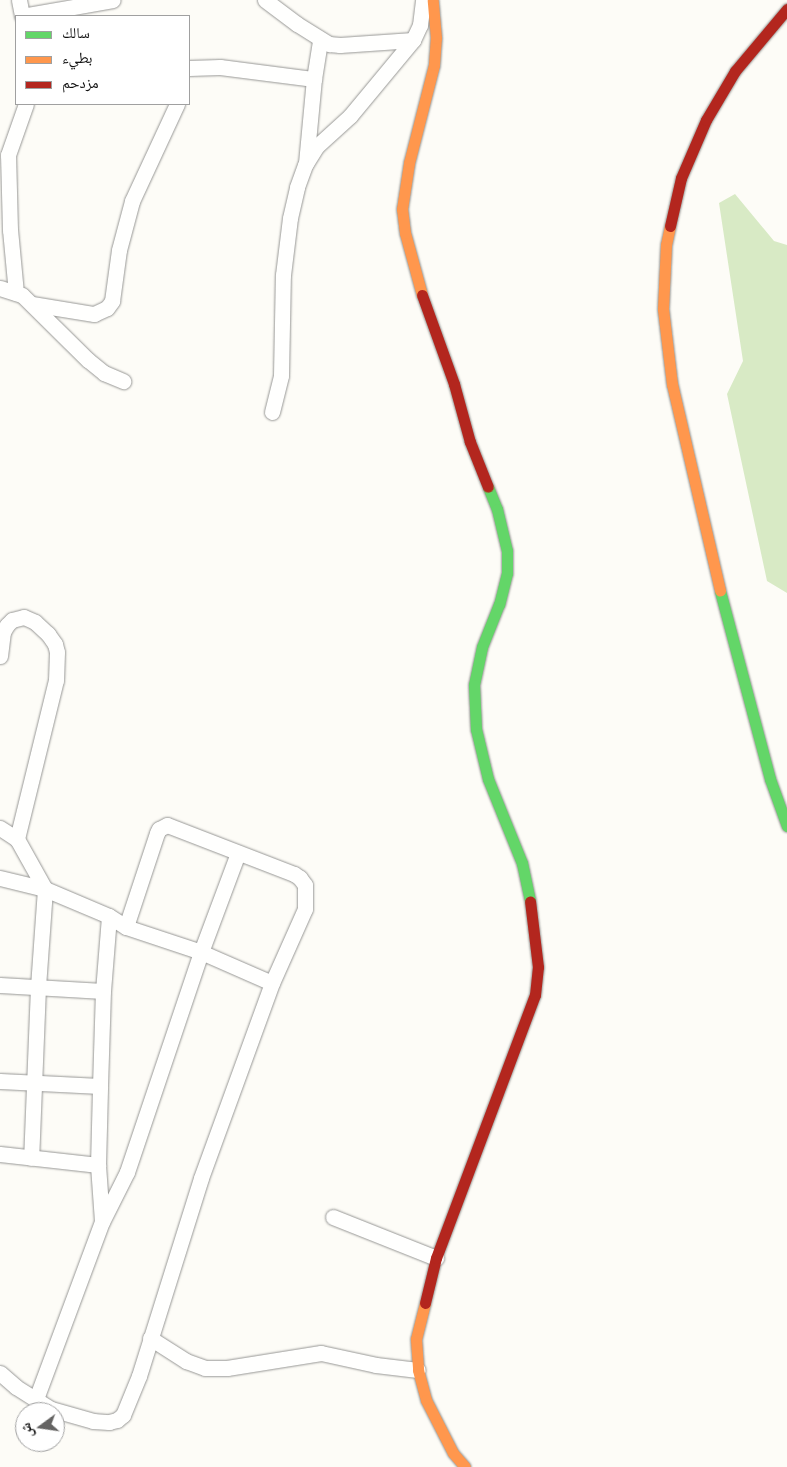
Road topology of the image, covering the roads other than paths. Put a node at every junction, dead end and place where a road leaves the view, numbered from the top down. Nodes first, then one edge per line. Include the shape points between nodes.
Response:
1 (19, 0) edge
2 (113, 0) edge
3 (265, 0) edge
4 (423, 0) edge
5 (433, 0) edge
6 (787, 9) edge
7 (22, 15) edge
8 (28, 15) edge
9 (320, 40) junction
10 (413, 40) junction
11 (190, 71) edge
12 (314, 79) junction
13 (26, 105) edge
14 (177, 105) edge
15 (306, 164) junction
16 (0, 288) edge
17 (16, 293) junction
18 (32, 304) junction
19 (123, 381) dead end
20 (272, 412) dead end
21 (0, 656) edge
22 (787, 826) edge
23 (0, 828) edge
24 (17, 839) junction
25 (238, 853) junction
26 (0, 878) edge
27 (45, 889) junction
28 (109, 916) junction
29 (126, 927) junction
30 (201, 952) junction
31 (272, 983) junction
32 (0, 985) edge
33 (38, 987) junction
34 (103, 991) junction
35 (0, 1080) edge
36 (34, 1082) junction
37 (100, 1086) junction
38 (0, 1154) edge
39 (32, 1158) junction
40 (98, 1165) junction
41 (333, 1217) dead end
42 (102, 1222) junction
43 (436, 1258) junction
44 (150, 1338) junction
45 (418, 1370) junction
46 (0, 1373) edge
47 (36, 1399) junction
48 (466, 1467) edge

1 - 7 street
2 - 8 street
3 - 9 street
4 - 10 street via 420,25
5 - 43 main road via 434,65 409,162 402,209 409,252 470,442 497,509 507,551 507,573 482,647 474,686 476,729 488,779 522,863 530,896 538,967 535,995
6 - 22 main road via 735,71 706,120 681,178 666,245 663,300 672,384 712,561 750,712
9 - 10 street via 340,45
9 - 12 street
10 - 15 street via 350,116 318,146
11 - 12 street via 220,67
12 - 15 street
13 - 17 street via 8,155
14 - 18 street via 132,201 119,250 112,301 107,308 94,314
15 - 20 street via 293,201 286,247 282,284 281,374
16 - 17 street
17 - 18 street
18 - 19 street via 88,360 104,373
21 - 24 street via 7,624 24,617 48,634 57,652 56,680
23 - 24 street
24 - 27 street
25 - 29 street via 173,826 160,828
25 - 30 street
25 - 31 street via 294,874 305,885 305,909
26 - 27 street
27 - 28 street
27 - 33 street
28 - 29 street
28 - 34 street
29 - 30 street
30 - 31 street
30 - 42 street via 127,1172
31 - 44 street via 201,1178
32 - 33 street
33 - 34 street
33 - 36 street
34 - 37 street
35 - 36 street
36 - 37 street
36 - 39 street
37 - 40 street
38 - 39 street
39 - 40 street
40 - 42 street
41 - 43 street
42 - 47 street
43 - 45 main road via 416,1339
44 - 45 street via 186,1361 205,1368 227,1368 322,1353
44 - 47 street via 128,1405 117,1420 93,1420 52,1409
45 - 48 main road via 426,1400 439,1429
46 - 47 street

